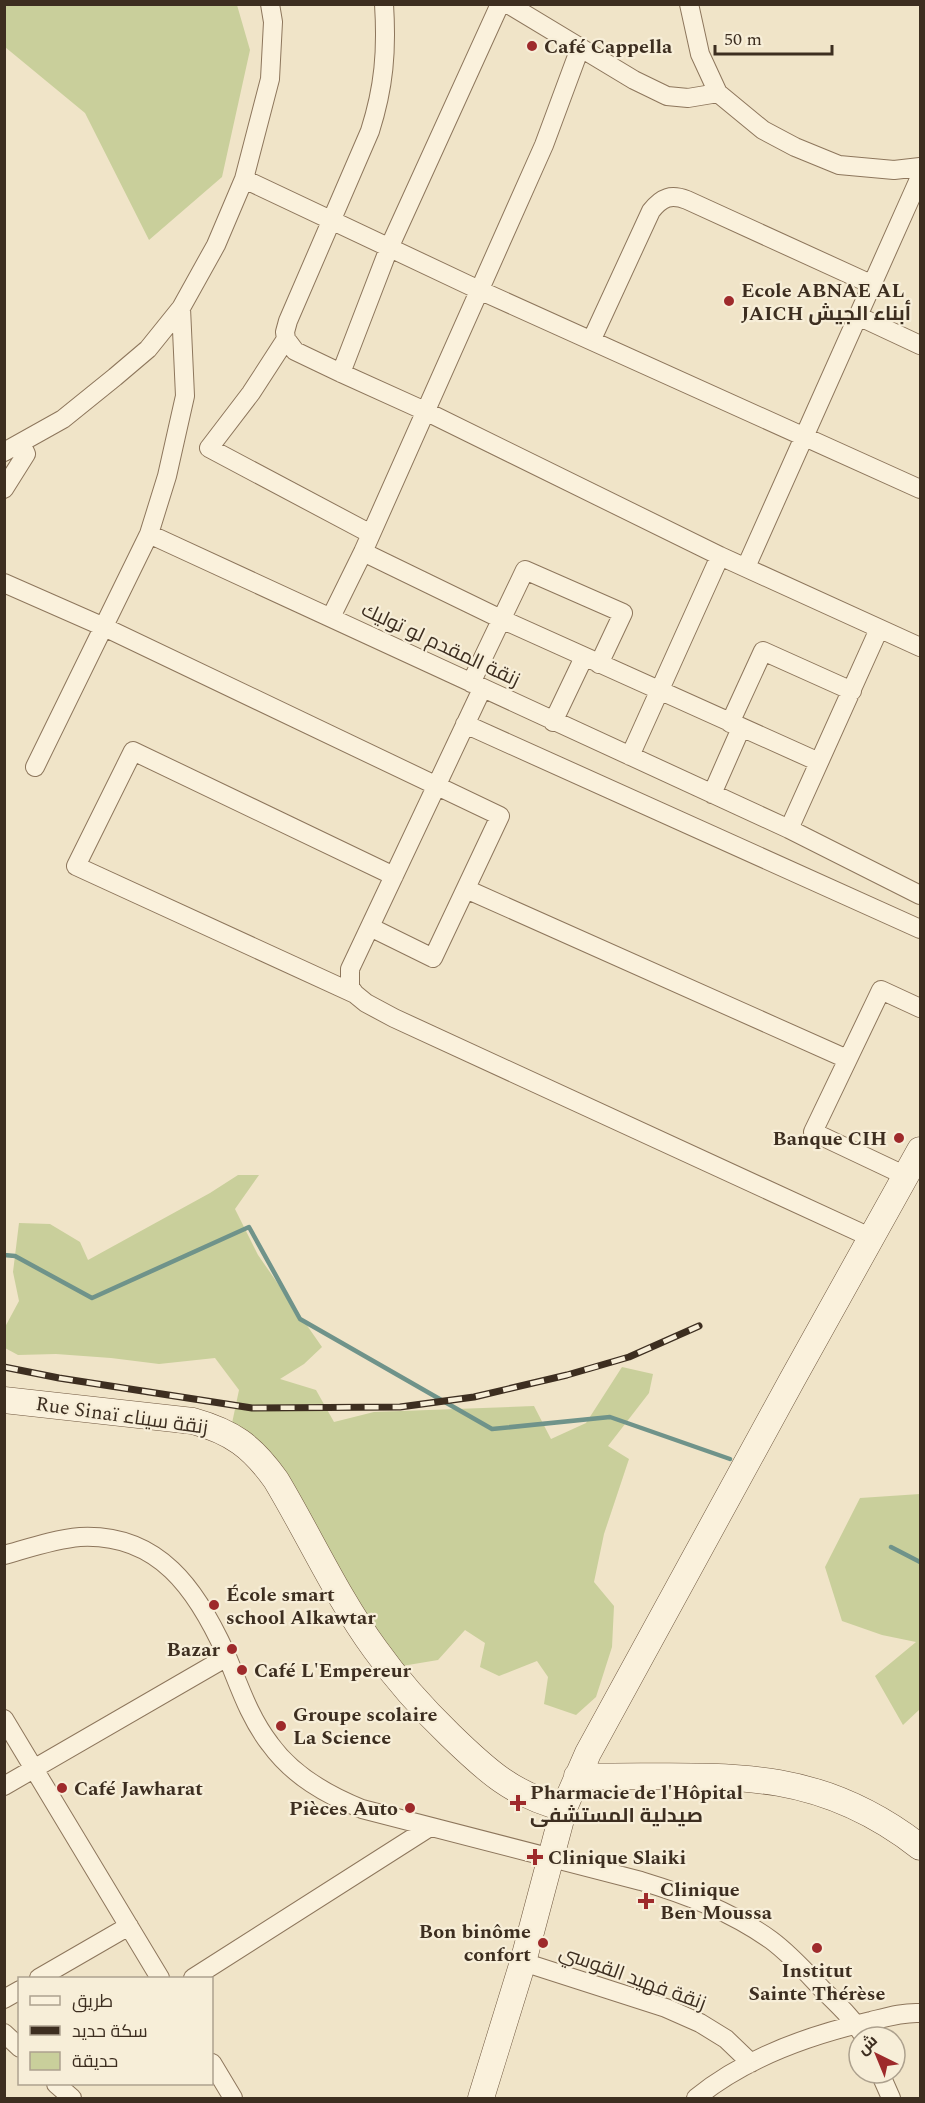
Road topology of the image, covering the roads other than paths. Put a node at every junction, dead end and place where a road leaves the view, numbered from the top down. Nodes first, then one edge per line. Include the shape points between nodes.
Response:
1 (270, 4) edge
2 (384, 4) edge
3 (500, 4) edge
4 (508, 4) edge
5 (689, 4) edge
6 (530, 12) edge
7 (580, 48) junction
8 (718, 93) junction
9 (921, 167) edge
10 (921, 177) edge
11 (244, 179) junction
12 (330, 220) junction
13 (389, 248) junction
14 (873, 285) junction
15 (479, 290) junction
16 (181, 308) junction
17 (858, 316) junction
18 (286, 339) junction
19 (592, 339) junction
20 (921, 345) edge
21 (341, 373) junction
22 (426, 411) junction
23 (805, 436) junction
24 (21, 442) junction
25 (4, 452) edge
26 (4, 489) edge
27 (921, 489) edge
28 (149, 534) junction
29 (370, 534) junction
30 (363, 552) junction
31 (720, 556) junction
32 (746, 567) junction
33 (4, 583) edge
34 (331, 617) junction
35 (501, 619) junction
36 (104, 627) junction
37 (879, 629) junction
38 (921, 647) edge
39 (591, 661) junction
40 (476, 686) junction
41 (659, 691) junction
42 (852, 691) junction
43 (553, 722) junction
44 (465, 724) junction
45 (736, 726) junction
46 (630, 756) junction
47 (819, 762) junction
48 (35, 766) dead end
49 (436, 786) junction
50 (712, 794) junction
51 (789, 829) junction
52 (394, 876) junction
53 (466, 889) junction
54 (920, 894) edge
55 (370, 927) junction
56 (921, 929) edge
57 (355, 994) junction
58 (921, 1008) edge
59 (847, 1059) junction
60 (921, 1150) edge
61 (906, 1176) junction
62 (872, 1238) junction
63 (4, 1400) edge
64 (4, 1555) edge
65 (227, 1657) junction
66 (4, 1719) edge
67 (34, 1769) junction
68 (577, 1776) junction
69 (4, 1786) edge
70 (564, 1808) junction
71 (430, 1827) junction
72 (921, 1847) edge
73 (550, 1856) junction
74 (129, 1926) junction
75 (523, 1962) junction
76 (41, 1977) edge
77 (159, 1977) edge
78 (195, 1977) edge
79 (18, 1991) edge
80 (4, 1999) edge
81 (921, 2013) edge
82 (854, 2025) edge
83 (872, 2025) edge
84 (847, 2033) edge
85 (751, 2063) junction
86 (213, 2065) edge
87 (57, 2085) edge
88 (72, 2098) edge
89 (233, 2098) edge
90 (481, 2098) edge
91 (696, 2098) edge

1 - 11 street via 270,79
2 - 12 street via 385,74 380,101
3 - 13 street
4 - 6 street
5 - 8 street via 700,54
6 - 7 street
7 - 8 street via 667,96 688,98
7 - 15 street via 544,145
8 - 9 street via 764,130 839,165 894,170
10 - 14 street
11 - 12 street
11 - 16 street via 216,245
12 - 13 street
12 - 18 street via 288,321
13 - 15 street
13 - 21 street
14 - 17 street
14 - 19 street via 687,200 665,197 651,211
15 - 19 street
15 - 22 street
16 - 24 street via 148,349 63,419
16 - 28 street via 185,396
17 - 20 street
17 - 23 street
18 - 21 street via 295,351
18 - 29 street via 209,448
19 - 23 street
21 - 22 street
22 - 29 street
22 - 31 street
23 - 27 street
23 - 32 street
24 - 25 street
24 - 26 street via 26,454
28 - 34 street, زنقة المقدم لو توليك
28 - 36 street
29 - 30 street
30 - 34 street
30 - 35 street
31 - 32 street
31 - 41 street
32 - 37 street
33 - 36 street
34 - 40 street, زنقة المقدم لو توليك
35 - 39 street
35 - 39 street via 525,570 622,613
35 - 40 street
36 - 48 street
36 - 49 street
37 - 38 street
37 - 42 street
39 - 41 street
39 - 43 street
40 - 43 street, زنقة المقدم لو توليك
40 - 44 street
41 - 45 street
41 - 46 street
42 - 45 street via 763,651
42 - 47 street
43 - 46 street, زنقة المقدم لو توليك
44 - 49 street
44 - 56 street
45 - 47 street
45 - 50 street
46 - 50 street, زنقة المقدم لو توليك
47 - 51 street
49 - 52 street
49 - 53 street via 500,816
50 - 51 street, زنقة المقدم لو توليك
51 - 54 street, زنقة المقدم لو توليك
52 - 55 street
52 - 57 street via 133,751 76,866
53 - 55 street via 433,958
53 - 59 street
55 - 57 street via 350,969 350,987
57 - 62 street via 394,1018
58 - 59 street via 881,990
59 - 61 street via 813,1132
60 - 61 street
61 - 62 street
62 - 68 street
63 - 70 street, Rue Sinaï زنقة سيناء via 193,1420 235,1437 262,1460 276,1480 355,1618 411,1693 453,1738 506,1784
64 - 65 street via 80,1538 130,1543 154,1554 174,1570 195,1597
65 - 67 street
65 - 71 street via 256,1724 291,1767 338,1799
66 - 67 street
67 - 69 street
67 - 74 street
68 - 70 street
68 - 72 street via 779,1783 859,1809
70 - 73 street
71 - 73 street
71 - 78 street
73 - 75 street
73 - 82 street via 681,1893 741,1920 790,1957
74 - 76 street
74 - 77 street
75 - 85 street, زنقة فهيد القوسي via 666,2008 700,2023 726,2039
75 - 90 street
79 - 80 street
81 - 83 street via 888,2017
84 - 85 street via 798,2042
85 - 91 street
86 - 89 street
87 - 88 street

